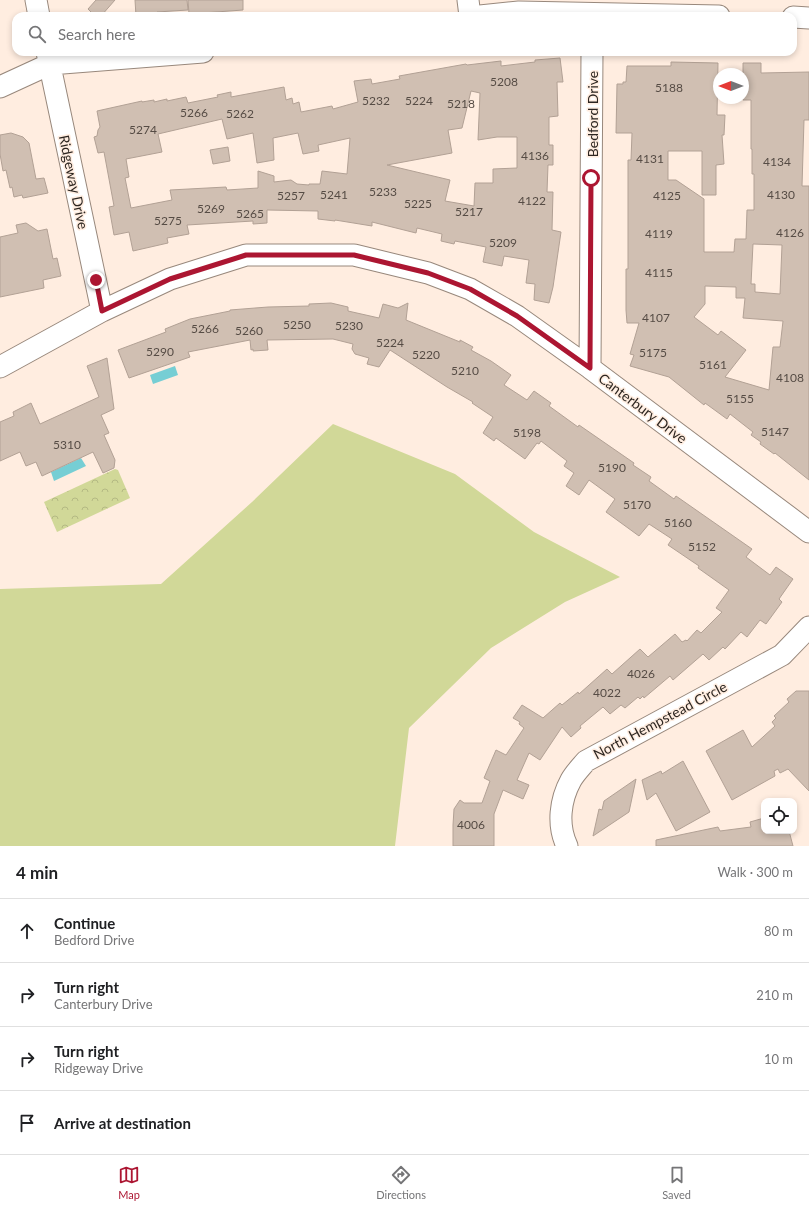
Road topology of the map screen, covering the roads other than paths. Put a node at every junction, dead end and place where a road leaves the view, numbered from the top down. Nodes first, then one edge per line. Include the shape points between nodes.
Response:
1 (36, 0) edge
2 (468, 0) edge
3 (38, 12) edge
4 (470, 12) edge
5 (797, 17) edge
6 (809, 18) edge
7 (100, 56) edge
8 (592, 56) edge
9 (48, 58) edge
10 (0, 87) edge
11 (102, 311) junction
12 (0, 368) edge
13 (590, 368) junction
14 (809, 532) edge
15 (809, 627) edge
16 (567, 846) edge

1 - 3 street
2 - 4 street
5 - 6 street
7 - 9 street
8 - 13 street, Bedford Drive
9 - 10 street
9 - 11 street, Ridgeway Drive
11 - 12 street, Canterbury Drive
11 - 13 street, Canterbury Drive via 170,279 246,255 354,255 428,273 470,289 517,316
13 - 14 street, Canterbury Drive
15 - 16 street, North Hempstead Circle via 782,655 586,760 571,780 562,800 560,818

